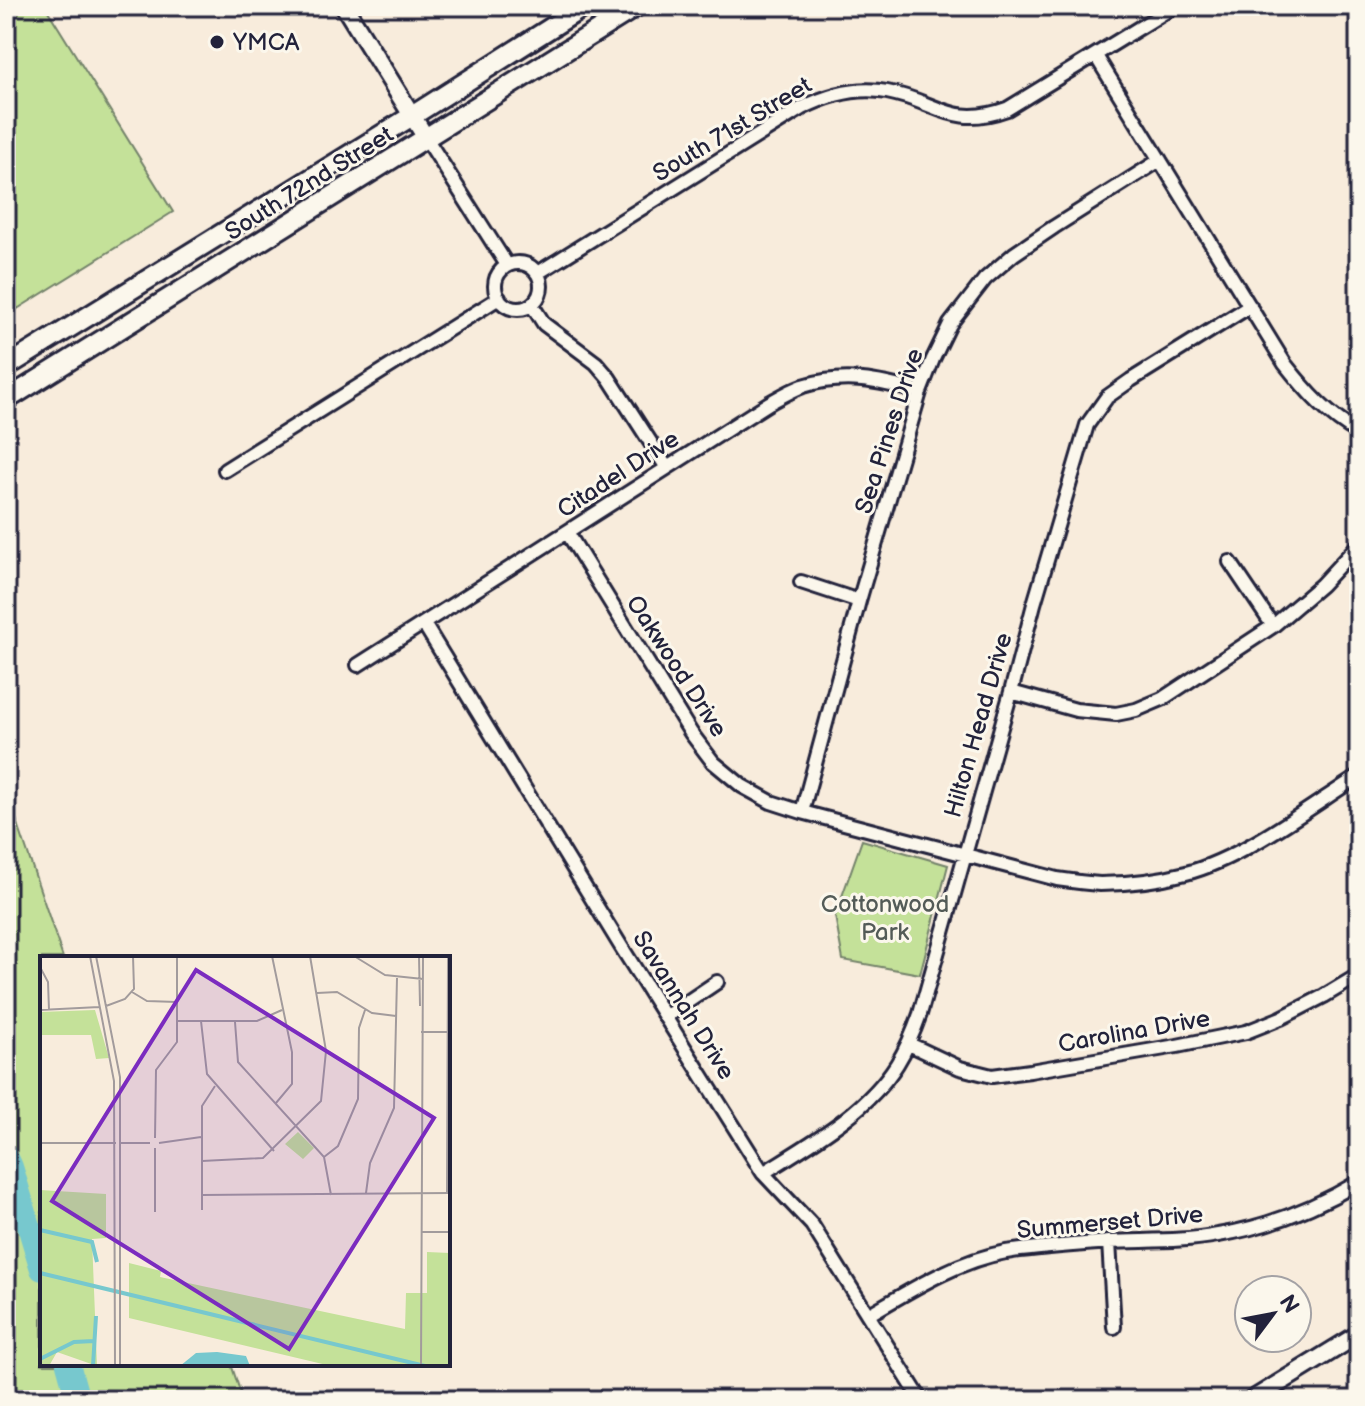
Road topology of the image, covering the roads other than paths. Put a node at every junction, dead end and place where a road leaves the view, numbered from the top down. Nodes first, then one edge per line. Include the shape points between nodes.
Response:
1 (344, 6) edge
2 (585, 6) edge
3 (637, 6) edge
4 (1175, 6) edge
5 (1096, 56) junction
6 (412, 116) junction
7 (426, 138) junction
8 (1160, 160) junction
9 (507, 265) junction
10 (538, 273) junction
11 (499, 298) junction
12 (532, 305) junction
13 (1250, 306) junction
14 (6, 367) edge
15 (920, 392) junction
16 (6, 400) edge
17 (1359, 433) edge
18 (667, 468) junction
19 (225, 470) dead end
20 (567, 532) junction
21 (1359, 544) edge
22 (1230, 562) dead end
23 (801, 582) dead end
24 (859, 601) junction
25 (424, 624) junction
26 (1273, 626) junction
27 (358, 665) dead end
28 (1011, 692) junction
29 (1359, 776) edge
30 (802, 812) junction
31 (964, 854) junction
32 (1359, 975) edge
33 (717, 982) dead end
34 (665, 1017) junction
35 (909, 1044) junction
36 (763, 1173) junction
37 (1359, 1182) edge
38 (1109, 1242) junction
39 (868, 1315) junction
40 (1114, 1327) dead end
41 (1359, 1334) edge
42 (921, 1400) edge
43 (1252, 1400) edge

1 - 6 main road
2 - 6 main road, South 72nd Street
3 - 7 main road, South 72nd Street
4 - 5 street, South 71st Street
5 - 8 street
5 - 10 street, South 71st Street via 990,115 950,114 884,91 847,92 816,101
6 - 7 main road
6 - 14 main road, South 72nd Street
7 - 9 street
7 - 16 main road, South 72nd Street
8 - 13 street
8 - 15 street, Sea Pines Drive via 1014,254 985,279 950,324
9 - 10 street via 521,262
9 - 11 street via 495,282
10 - 12 street via 541,292
11 - 12 street via 513,309
11 - 19 street
12 - 18 street via 544,324 609,378
13 - 17 street via 1309,395
13 - 28 street, Hilton Head Drive via 1107,397 1087,425
15 - 18 street, Citadel Drive via 874,380 800,387
15 - 24 street, Sea Pines Drive
18 - 20 street, Citadel Drive
20 - 25 street, Citadel Drive
20 - 30 street, Oakwood Drive via 713,762 742,786
21 - 26 street
22 - 26 street
23 - 24 street
24 - 30 street, Sea Pines Drive
25 - 27 street, Citadel Drive
25 - 34 street, Savannah Drive
26 - 28 street via 1162,699 1136,710 1076,710
28 - 31 street, Hilton Head Drive
29 - 31 street, Oakwood Drive via 1225,859 1188,873 1100,884 1057,879
30 - 31 street, Oakwood Drive
31 - 35 street, Hilton Head Drive
32 - 35 street, Carolina Drive via 1246,1032 1030,1071 992,1076 960,1068
33 - 34 street
34 - 36 street, Savannah Drive
35 - 36 street, Hilton Head Drive via 882,1086 861,1106
36 - 39 street, Savannah Drive via 812,1225
37 - 38 street, Summerset Drive via 1304,1211 1254,1228 1166,1241
38 - 39 street, Summerset Drive via 1004,1252 959,1266
38 - 40 street
39 - 42 street, Savannah Drive
41 - 43 main road

